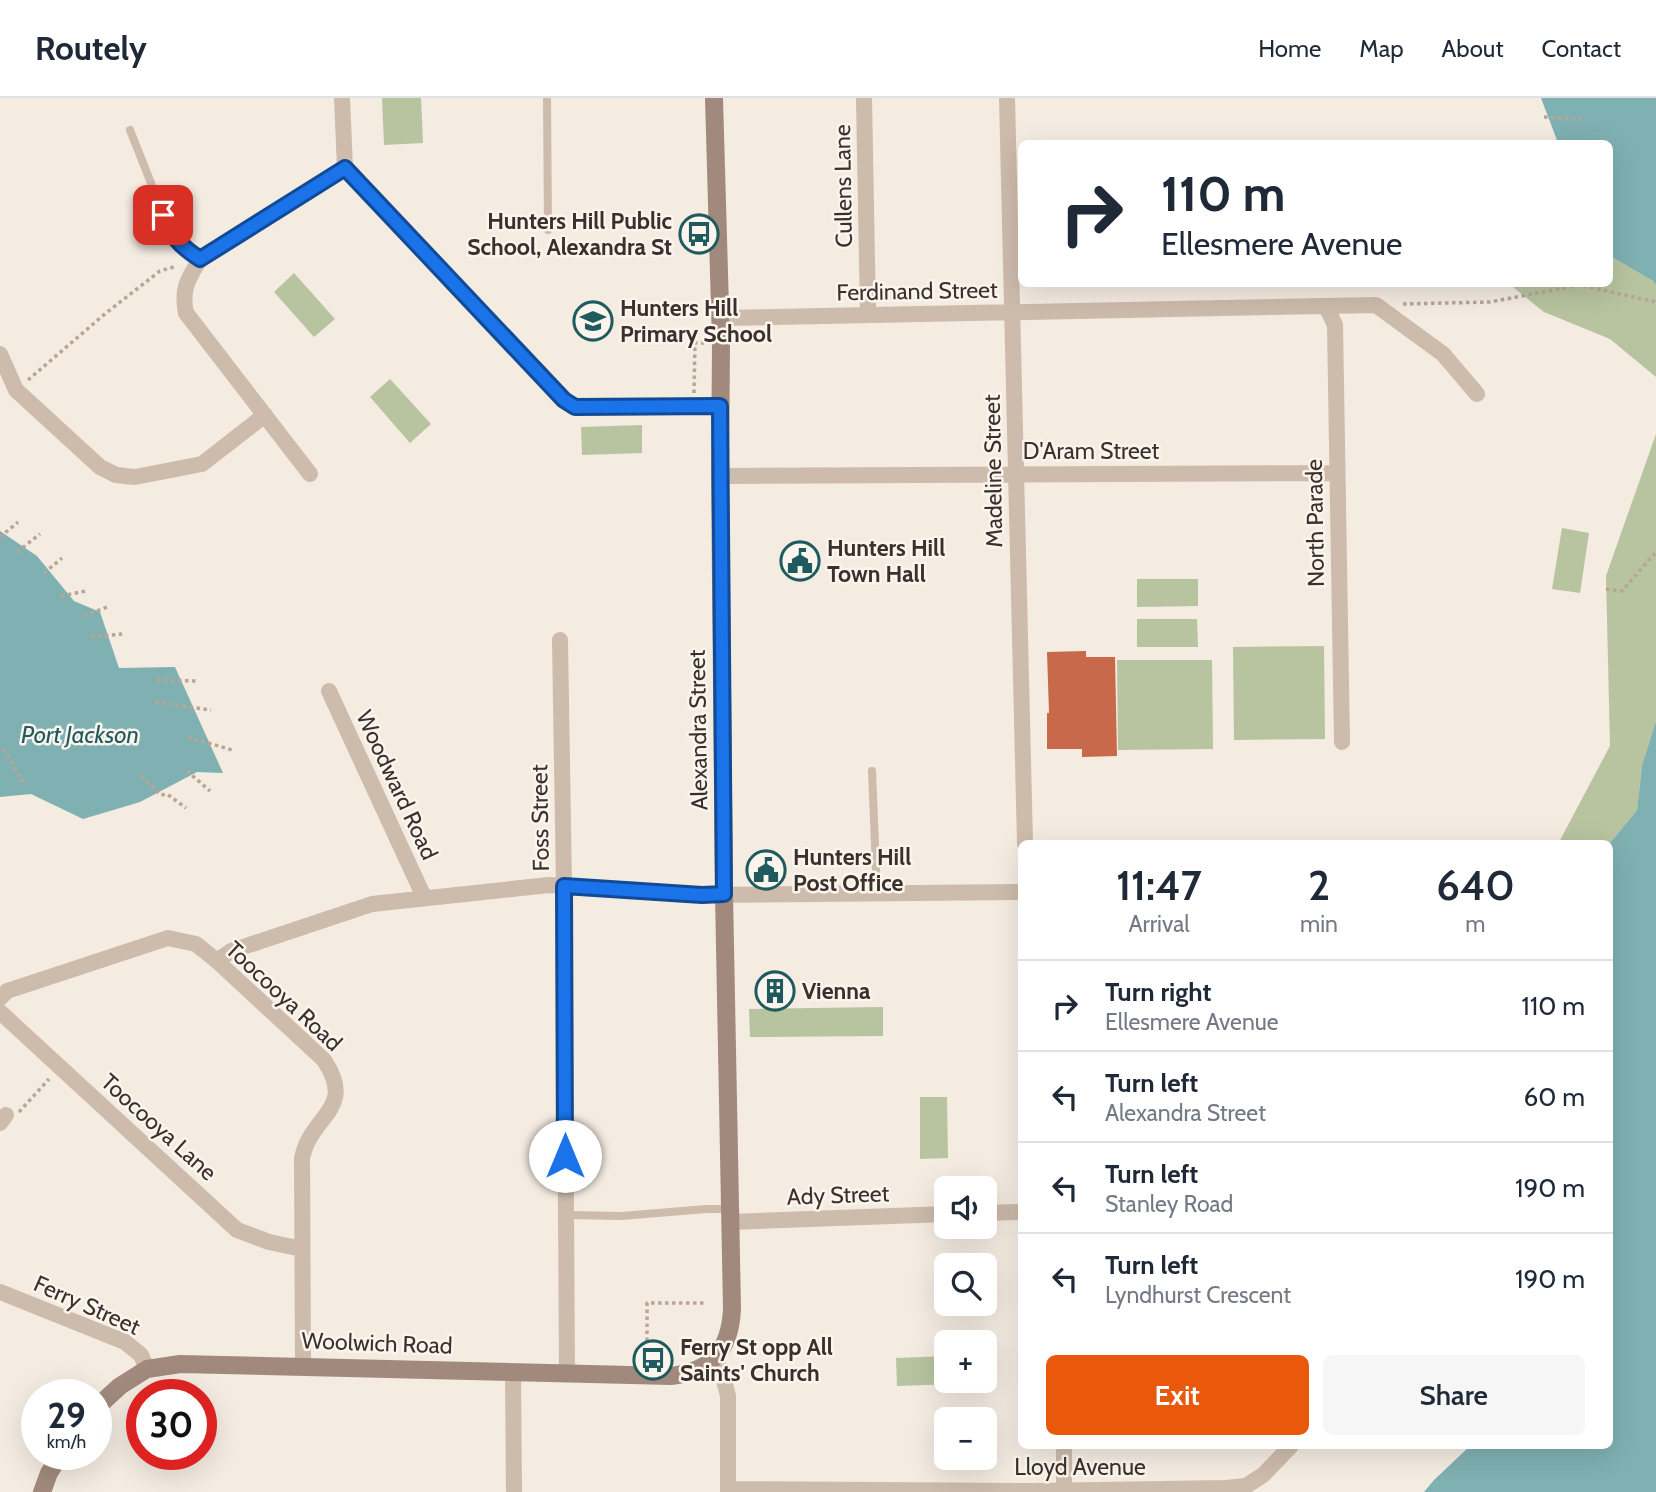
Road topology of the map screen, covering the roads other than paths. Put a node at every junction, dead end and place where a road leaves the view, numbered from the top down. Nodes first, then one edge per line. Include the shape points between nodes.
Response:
1 (342, 98) edge
2 (547, 98) edge
3 (714, 98) edge
4 (864, 98) edge
5 (1007, 98) edge
6 (130, 130) dead end
7 (345, 168) junction
8 (548, 230) dead end
9 (200, 259) junction
10 (1326, 306) junction
11 (1012, 312) junction
12 (867, 315) junction
13 (720, 318) junction
14 (0, 354) edge
15 (1476, 394) dead end
16 (720, 406) junction
17 (265, 415) junction
18 (1336, 473) junction
19 (310, 474) dead end
20 (1016, 474) junction
21 (720, 476) junction
22 (560, 640) dead end
23 (329, 691) dead end
24 (1342, 742) dead end
25 (872, 771) dead end
26 (1025, 840) edge
27 (564, 886) junction
28 (1018, 892) edge
29 (877, 893) junction
30 (724, 894) junction
31 (424, 897) junction
32 (217, 961) junction
33 (0, 998) edge
34 (0, 1013) edge
35 (1018, 1212) edge
36 (997, 1213) edge
37 (934, 1214) edge
38 (566, 1215) junction
39 (730, 1215) junction
40 (302, 1249) junction
41 (0, 1292) edge
42 (715, 1357) junction
43 (303, 1366) junction
44 (147, 1370) junction
45 (513, 1372) junction
46 (567, 1374) junction
47 (112, 1393) edge
48 (1064, 1449) edge
49 (1288, 1449) edge
50 (51, 1470) edge
51 (728, 1491) edge
52 (1065, 1491) edge
53 (41, 1492) edge
54 (514, 1492) edge
55 (1034, 1492) edge

1 - 7 street
2 - 8 lane
3 - 13 street, Alexandra Street
4 - 12 street, Cullens Lane
5 - 11 street, Madeline Street
6 - 9 lane via 170,231
7 - 9 street
7 - 16 street via 575,407
9 - 17 street via 187,282 186,313
10 - 11 street, Ferdinand Street
10 - 15 street, Ferdinand Street via 1376,305 1443,354
10 - 18 street, North Parade via 1335,325
11 - 12 street, Ferdinand Street
11 - 20 street, Madeline Street
12 - 13 street, Ferdinand Street
13 - 16 street, Alexandra Street
14 - 17 street via 16,390 100,467 116,475 135,477 202,464
16 - 21 street, Alexandra Street
17 - 19 street
18 - 20 street, D'Aram Street
18 - 24 street, North Parade
20 - 21 street, D'Aram Street
20 - 26 street, Madeline Street
21 - 30 street, Alexandra Street
22 - 27 street, Foss Street
23 - 31 street, Woodward Road
25 - 29 lane
27 - 30 street
27 - 31 street
27 - 38 street, Foss Street
28 - 29 street
29 - 30 street
30 - 39 street, Alexandra Street
31 - 32 street via 372,904 231,951
32 - 33 street, Toocooya Road via 195,944 168,938 7,991
32 - 40 street, Toocooya Road via 324,1060 336,1084 336,1097 304,1145
34 - 40 street, Toocooya Lane via 237,1230
35 - 36 street
37 - 39 street, Ady Street
38 - 39 lane via 706,1209
38 - 46 street, Foss Street
39 - 42 street, Alexandra Street via 731,1319 727,1340
40 - 43 street, Toocooya Road
41 - 44 street, Ferry Street via 125,1342 141,1355
42 - 46 street, Woolwich Road via 694,1371 671,1376
42 - 51 street via 728,1395
43 - 44 street, Woolwich Road via 180,1364
43 - 45 street, Woolwich Road
44 - 47 street, Woolwich Road
45 - 46 street, Woolwich Road
45 - 54 street
48 - 52 street
49 - 52 street, Lloyd Avenue via 1246,1486
50 - 53 street
51 - 55 street, Lloyd Avenue
52 - 55 street, Lloyd Avenue

